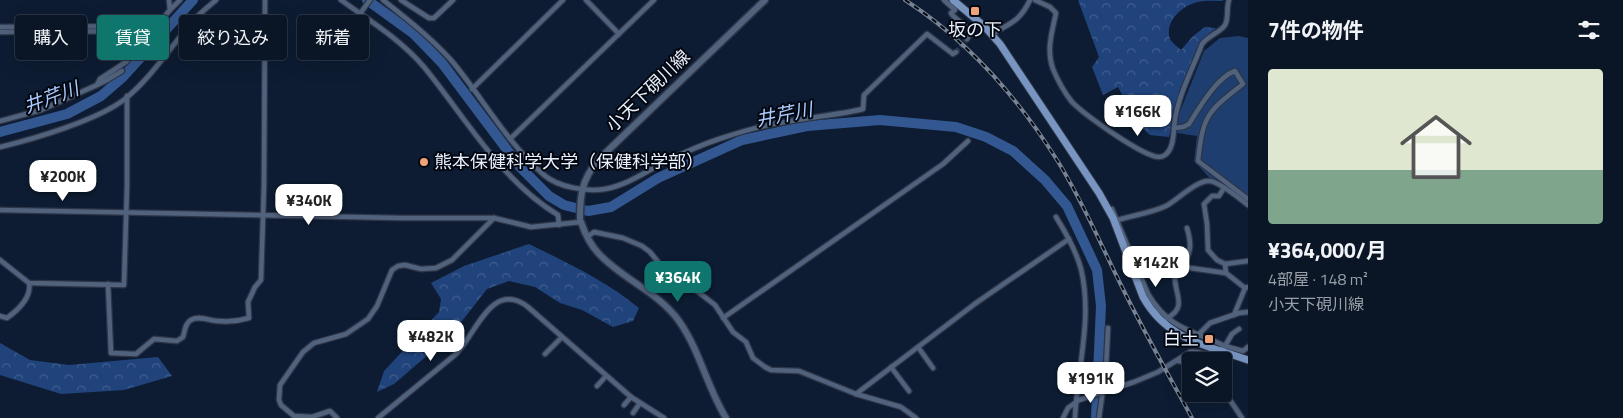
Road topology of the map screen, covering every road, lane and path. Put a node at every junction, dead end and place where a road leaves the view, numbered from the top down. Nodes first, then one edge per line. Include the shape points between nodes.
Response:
1 (169, 0) edge
2 (180, 0) edge
3 (216, 0) edge
4 (265, 0) edge
5 (341, 0) edge
6 (370, 0) edge
7 (383, 0) edge
8 (402, 0) edge
9 (453, 0) edge
10 (564, 0) edge
11 (586, 0) edge
12 (654, 0) edge
13 (765, 0) edge
14 (944, 0) edge
15 (953, 0) edge
16 (1030, 0) edge
17 (1034, 0) edge
18 (1229, 0) edge
19 (170, 10) junction
20 (363, 11) dead end
21 (166, 15) edge
22 (97, 26) edge
23 (0, 27) edge
24 (97, 31) edge
25 (0, 32) edge
26 (619, 34) junction
27 (992, 34) junction
28 (967, 38) dead end
29 (956, 52) dead end
30 (128, 60) edge
31 (122, 71) dead end
32 (97, 85) junction
33 (472, 89) junction
34 (127, 96) junction
35 (0, 121) edge
36 (1174, 128) junction
37 (510, 139) junction
38 (968, 141) dead end
39 (0, 147) edge
40 (1224, 188) junction
41 (581, 190) junction
42 (1248, 198) edge
43 (1248, 206) edge
44 (1112, 209) dead end
45 (0, 210) edge
46 (125, 213) junction
47 (262, 215) junction
48 (1056, 217) dead end
49 (494, 218) junction
50 (580, 218) junction
51 (1118, 220) junction
52 (559, 225) junction
53 (1188, 228) dead end
54 (587, 237) junction
55 (1069, 239) junction
56 (0, 260) edge
57 (1248, 261) edge
58 (1225, 264) junction
59 (1183, 268) junction
60 (1226, 273) junction
61 (29, 283) junction
62 (108, 284) junction
63 (1247, 288) edge
64 (1248, 312) edge
65 (1234, 315) junction
66 (0, 316) edge
67 (723, 318) junction
68 (1167, 318) junction
69 (1108, 328) dead end
70 (1239, 330) dead end
71 (1199, 334) junction
72 (562, 337) junction
73 (918, 347) junction
74 (1248, 347) edge
75 (1221, 350) junction
76 (1245, 352) edge
77 (545, 354) dead end
78 (1178, 361) junction
79 (1182, 362) edge
80 (1248, 362) edge
81 (892, 366) junction
82 (934, 368) dead end
83 (606, 376) junction
84 (597, 386) dead end
85 (909, 391) dead end
86 (1102, 392) junction
87 (856, 394) junction
88 (631, 397) junction
89 (1078, 402) junction
90 (1231, 402) edge
91 (640, 403) junction
92 (624, 405) dead end
93 (633, 413) dead end
94 (337, 418) edge
95 (378, 418) edge
96 (664, 418) edge
97 (726, 418) edge
98 (916, 418) edge
99 (1063, 418) edge
100 (1075, 418) edge
101 (1100, 418) edge
102 (1242, 418) edge

1 - 19 street
2 - 19 street
3 - 34 street
4 - 47 street
5 - 52 street via 392,37 423,66 526,193 558,215
6 - 20 street
7 - 33 street via 432,41
8 - 9 street via 429,18 434,18
10 - 33 street
11 - 26 street
12 - 26 street
13 - 41 main road, 小天下硯川線 via 597,161
14 - 28 street via 955,10 951,13 953,17 969,30
15 - 27 main road
16 - 27 street via 1018,20
17 - 36 street via 1056,13 1049,48 1051,60 1064,91 1073,102 1106,128 1151,156 1166,155 1171,148
18 - 36 street via 1223,27 1202,44 1179,105
19 - 21 street
22 - 23 street
24 - 25 street
26 - 37 street
27 - 75 main road via 1104,201 1150,309 1181,336
29 - 41 street via 954,54 927,34 864,95 863,109 737,133 667,161 619,185
30 - 32 street via 100,79
31 - 32 street
32 - 35 street via 41,110
33 - 37 street
34 - 39 street via 106,111
34 - 46 street
36 - 42 street via 1189,124 1213,90 1235,71 1243,84 1211,110 1201,130 1198,161
37 - 41 street via 553,182
38 - 67 street via 942,164
40 - 43 street
40 - 51 street via 1207,180 1166,206
40 - 58 street via 1219,196 1212,196 1204,204 1208,250
41 - 50 main road, 小天下硯川線
44 - 51 street
45 - 46 street
46 - 47 street
46 - 62 street via 124,285
47 - 49 street
47 - 62 street via 261,280 248,302 249,318 218,322 198,318 190,320 183,337 177,341 154,339 136,354 111,353
48 - 55 street
49 - 52 street via 532,227
49 - 94 street via 452,260 436,268 421,270 405,265 392,270 368,319 346,334 314,343 302,352 280,385 281,405 294,416 312,417 330,411
50 - 52 street
50 - 54 main road, 小天下硯川線
51 - 68 street via 1148,294
53 - 59 street via 1192,245
54 - 67 street via 594,232 642,246 663,268 680,273 715,305
54 - 97 main road, 小天下硯川線 via 600,256 654,295 679,322 691,340
55 - 73 street
55 - 89 street via 1081,267 1086,320
56 - 61 street
57 - 58 street
58 - 60 street
59 - 60 street
59 - 68 street via 1175,275 1174,284 1180,298 1177,310
60 - 63 street
61 - 62 street
61 - 66 street via 28,297 7,318
63 - 65 street
64 - 65 street
65 - 71 street via 1210,323
67 - 87 street via 746,342 753,358 765,367 799,372
68 - 71 street
69 - 86 street
70 - 75 street via 1232,334
71 - 75 street
72 - 77 street
72 - 83 street
72 - 95 street via 523,303 516,300 495,303 487,309 456,354
73 - 81 street
73 - 82 street
74 - 76 street
75 - 76 street
75 - 78 street via 1210,356 1190,352
75 - 80 main road
78 - 79 street
78 - 86 street via 1134,382
81 - 85 street
81 - 87 street
83 - 84 street
83 - 88 street
86 - 89 street
86 - 101 street
87 - 98 street via 901,407
88 - 91 street
88 - 92 street
89 - 99 street via 1068,408
89 - 100 street
90 - 102 street
91 - 93 street
91 - 96 street

